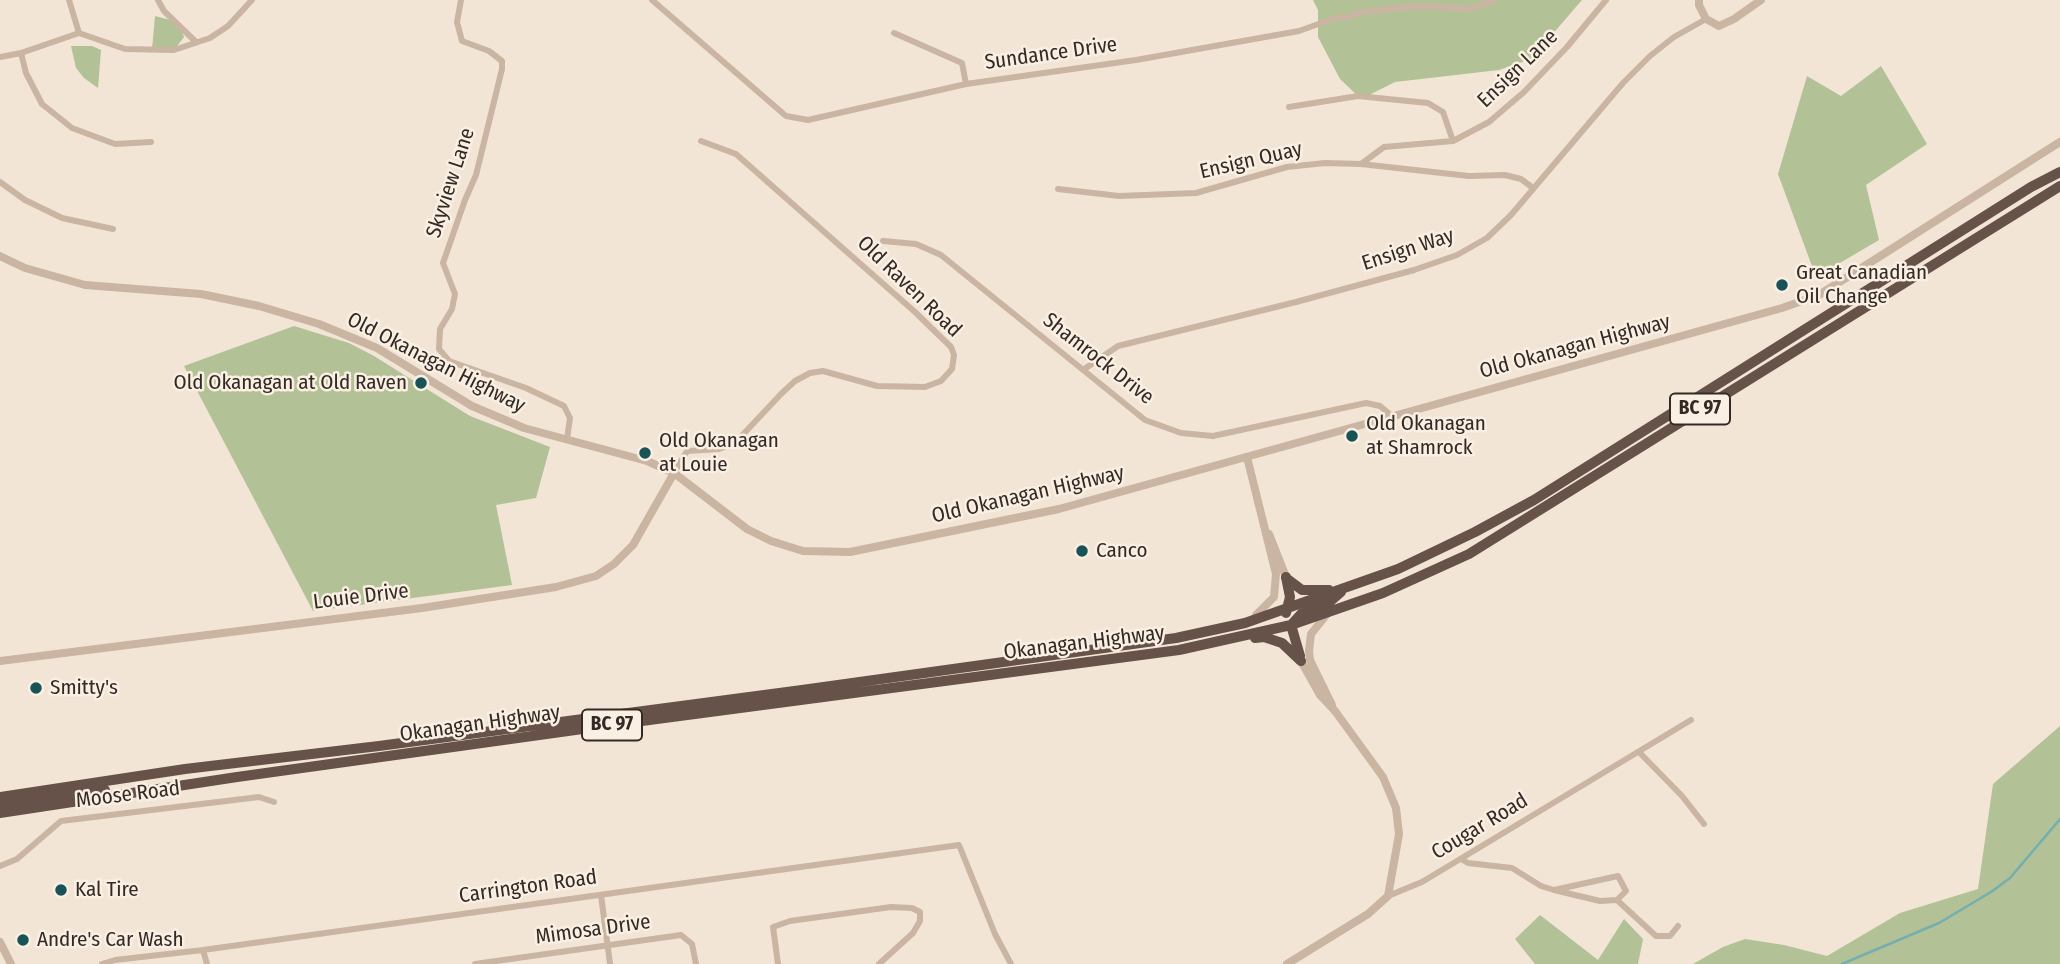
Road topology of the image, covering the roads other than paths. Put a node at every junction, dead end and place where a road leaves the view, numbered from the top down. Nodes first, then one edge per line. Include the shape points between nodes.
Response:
1 (69, 0) edge
2 (158, 0) edge
3 (252, 0) edge
4 (461, 0) edge
5 (652, 0) edge
6 (1495, 0) edge
7 (1606, 0) edge
8 (1699, 0) edge
9 (1761, 0) edge
10 (1706, 19) junction
11 (79, 33) junction
12 (894, 33) dead end
13 (195, 42) junction
14 (21, 53) junction
15 (0, 57) edge
16 (966, 84) junction
17 (1289, 107) dead end
18 (701, 141) dead end
19 (1453, 141) junction
20 (151, 142) dead end
21 (2060, 142) edge
22 (1361, 164) junction
23 (2060, 172) edge
24 (0, 182) edge
25 (2060, 186) edge
26 (1533, 188) junction
27 (1058, 189) dead end
28 (113, 229) dead end
29 (883, 241) dead end
30 (0, 256) edge
31 (1083, 370) junction
32 (1393, 417) junction
33 (567, 439) junction
34 (1247, 457) junction
35 (674, 474) junction
36 (1265, 524) junction
37 (1286, 577) junction
38 (1346, 588) junction
39 (1288, 609) junction
40 (1329, 612) junction
41 (1245, 623) junction
42 (1291, 625) junction
43 (1224, 642) junction
44 (0, 661) edge
45 (1301, 661) junction
46 (1335, 710) junction
47 (1691, 720) dead end
48 (1639, 752) junction
49 (185, 769) junction
50 (0, 790) edge
51 (22, 793) junction
52 (0, 797) edge
53 (274, 802) dead end
54 (0, 805) edge
55 (14, 811) junction
56 (0, 813) edge
57 (0, 822) edge
58 (1704, 824) dead end
59 (1461, 859) junction
60 (0, 866) edge
61 (1553, 890) junction
62 (601, 895) junction
63 (1388, 896) junction
64 (1616, 900) junction
65 (1678, 926) dead end
66 (0, 942) edge
67 (608, 946) junction
68 (204, 950) junction
69 (526, 961) edge
70 (11, 964) edge
71 (104, 964) edge
72 (207, 964) edge
73 (475, 964) edge
74 (610, 964) edge
75 (696, 964) edge
76 (778, 964) edge
77 (879, 964) edge
78 (1011, 964) edge
79 (1287, 964) edge

1 - 11 street
2 - 13 street
3 - 13 street via 228,26
4 - 33 street, Skyview Lane via 457,22 463,41 489,51 502,61 502,69 476,176 443,263 455,294 440,329 439,349 449,361 564,406 570,418
5 - 16 street, Sundance Drive via 786,116 808,120
6 - 16 street, Sundance Drive via 1470,9 1422,6 1361,12 1299,31
7 - 19 street, Ensign Lane via 1524,92 1489,122
8 - 10 street
9 - 10 street via 1719,26
10 - 26 street, Ensign Way via 1650,56
11 - 13 street via 125,49 174,50
11 - 14 street
12 - 16 street via 962,63
14 - 15 street
14 - 20 street via 42,104 72,128 116,144
17 - 19 street via 1358,96 1428,103 1443,113
18 - 35 street, Old Raven Road via 736,154 915,312 954,355 952,369 941,381 925,387 877,386 823,371 810,373 781,394 735,443 687,451
19 - 22 street, Ensign Lane via 1384,147
21 - 32 street, Old Okanagan Highway via 1819,295
22 - 26 street, Ensign Quay via 1469,176 1505,175
22 - 27 street, Ensign Quay via 1287,167 1196,193 1119,196
23 - 38 highway, Okanagan Highway / BC 97 via 1534,500 1398,569
24 - 28 street via 62,218
25 - 40 highway, Okanagan Highway / BC 97 via 1469,554 1394,589
26 - 31 street, Ensign Way via 1487,238 1457,255 1296,302 1118,345
29 - 31 street, Shamrock Drive via 916,244 941,255
30 - 33 street, Old Okanagan Highway via 85,285 201,294 318,324 377,348 472,406 523,428
31 - 32 street, Shamrock Drive via 1145,419 1181,433 1213,436 1366,403 1380,406
32 - 34 street, Old Okanagan Highway
33 - 35 street, Old Okanagan Highway via 647,461
34 - 35 street, Old Okanagan Highway via 1059,509 850,551 803,551 771,541 747,529
34 - 36 street
35 - 44 street, Louie Drive via 633,545 596,576 556,587 422,608
36 - 37 street
36 - 41 street via 1277,588 1263,611
37 - 38 highway via 1302,590
37 - 39 highway
38 - 39 highway, Okanagan Highway / BC 97
38 - 42 highway via 1326,605 1300,614
39 - 41 highway, Okanagan Highway / BC 97
39 - 43 highway via 1278,619 1247,627
40 - 42 highway, Okanagan Highway / BC 97
40 - 46 street via 1311,634 1309,651
41 - 49 highway, Okanagan Highway / BC 97 via 1176,638 802,690
42 - 43 highway, Okanagan Highway / BC 97
42 - 45 highway
43 - 45 highway via 1274,639
43 - 55 highway, Okanagan Highway / BC 97
45 - 46 street via 1320,695
46 - 63 street via 1383,778 1396,808 1399,834
47 - 48 street, Cougar Road
48 - 58 street
48 - 59 street, Cougar Road
49 - 51 highway, Okanagan Highway / BC 97
49 - 54 highway via 145,784
50 - 51 highway
51 - 52 highway, Okanagan Highway / BC 97
53 - 60 street, Moose Road via 259,797 61,821 18,859
55 - 56 highway, Okanagan Highway / BC 97
55 - 57 highway
59 - 61 street via 1512,868
59 - 63 street, Cougar Road
61 - 64 street
61 - 64 street via 1618,876 1626,891
62 - 67 street
62 - 68 street, Carrington Road
62 - 78 street, Carrington Road via 959,845
63 - 79 street, Cougar Road via 1368,914
64 - 65 street via 1656,936 1670,936
66 - 70 street
67 - 69 street, Mimosa Drive
67 - 74 street
67 - 75 street, Mimosa Drive via 681,935 692,944
68 - 71 street, Carrington Road
68 - 72 street
69 - 73 street, Mimosa Drive
76 - 77 street via 773,927 891,907 920,912 913,933

